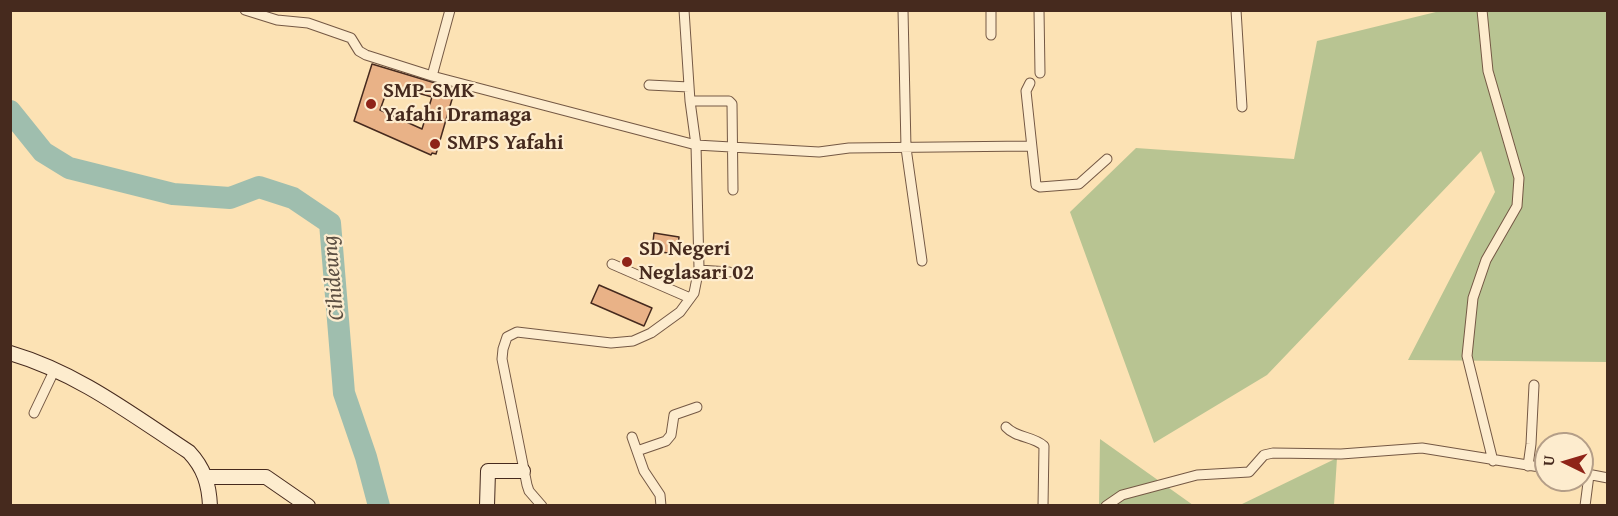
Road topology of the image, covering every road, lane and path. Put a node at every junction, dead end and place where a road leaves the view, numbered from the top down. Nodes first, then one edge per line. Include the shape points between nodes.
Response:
1 (245, 10) edge
2 (450, 10) edge
3 (684, 10) edge
4 (903, 10) edge
5 (991, 10) edge
6 (1039, 10) edge
7 (1236, 10) edge
8 (1482, 10) edge
9 (991, 35) dead end
10 (1040, 73) dead end
11 (432, 76) junction
12 (1030, 83) dead end
13 (649, 85) dead end
14 (689, 87) junction
15 (690, 101) junction
16 (1242, 107) dead end
17 (696, 145) junction
18 (1030, 146) junction
19 (731, 148) junction
20 (906, 148) junction
21 (1107, 159) dead end
22 (733, 189) dead end
23 (922, 261) dead end
24 (612, 264) dead end
25 (699, 270) junction
26 (729, 272) dead end
27 (690, 298) junction
28 (10, 353) edge
29 (55, 369) junction
30 (1534, 385) dead end
31 (697, 407) dead end
32 (34, 413) dead end
33 (1006, 427) dead end
34 (632, 437) dead end
35 (637, 451) junction
36 (1493, 460) junction
37 (1528, 466) junction
38 (1534, 467) edge
39 (523, 471) junction
40 (206, 477) junction
41 (210, 506) edge
42 (308, 506) edge
43 (487, 506) edge
44 (542, 506) edge
45 (661, 506) edge
46 (1043, 506) edge
47 (1106, 506) edge

1 - 11 street via 277,20 308,23 351,38 366,55
2 - 11 street
3 - 14 street
4 - 20 street
5 - 9 street
6 - 10 street
7 - 16 street
8 - 36 street via 1488,71 1519,178 1517,206 1486,260 1473,298 1467,356
11 - 17 street
12 - 18 street via 1026,91
13 - 14 street
14 - 15 street
15 - 17 street
15 - 19 street via 731,102
17 - 19 street
17 - 25 street
18 - 20 street
18 - 21 street via 1038,187 1079,184
19 - 20 street via 819,152
19 - 22 street
20 - 23 street
24 - 27 street
25 - 26 street
25 - 27 street
27 - 39 street via 671,320 633,341 611,343 517,332 507,336 502,359
28 - 29 main road
29 - 32 street
29 - 40 main road via 85,383 189,452
30 - 37 street
31 - 35 street via 675,414 666,441
33 - 46 street via 1044,446
34 - 35 street
35 - 45 street via 644,471 660,495
36 - 37 street
36 - 47 street via 1422,448 1341,454 1273,453 1261,458 1250,472 1197,475 1122,495
37 - 38 street
39 - 43 main road via 488,471
39 - 44 street via 529,491
40 - 41 main road
40 - 42 main road via 266,477

